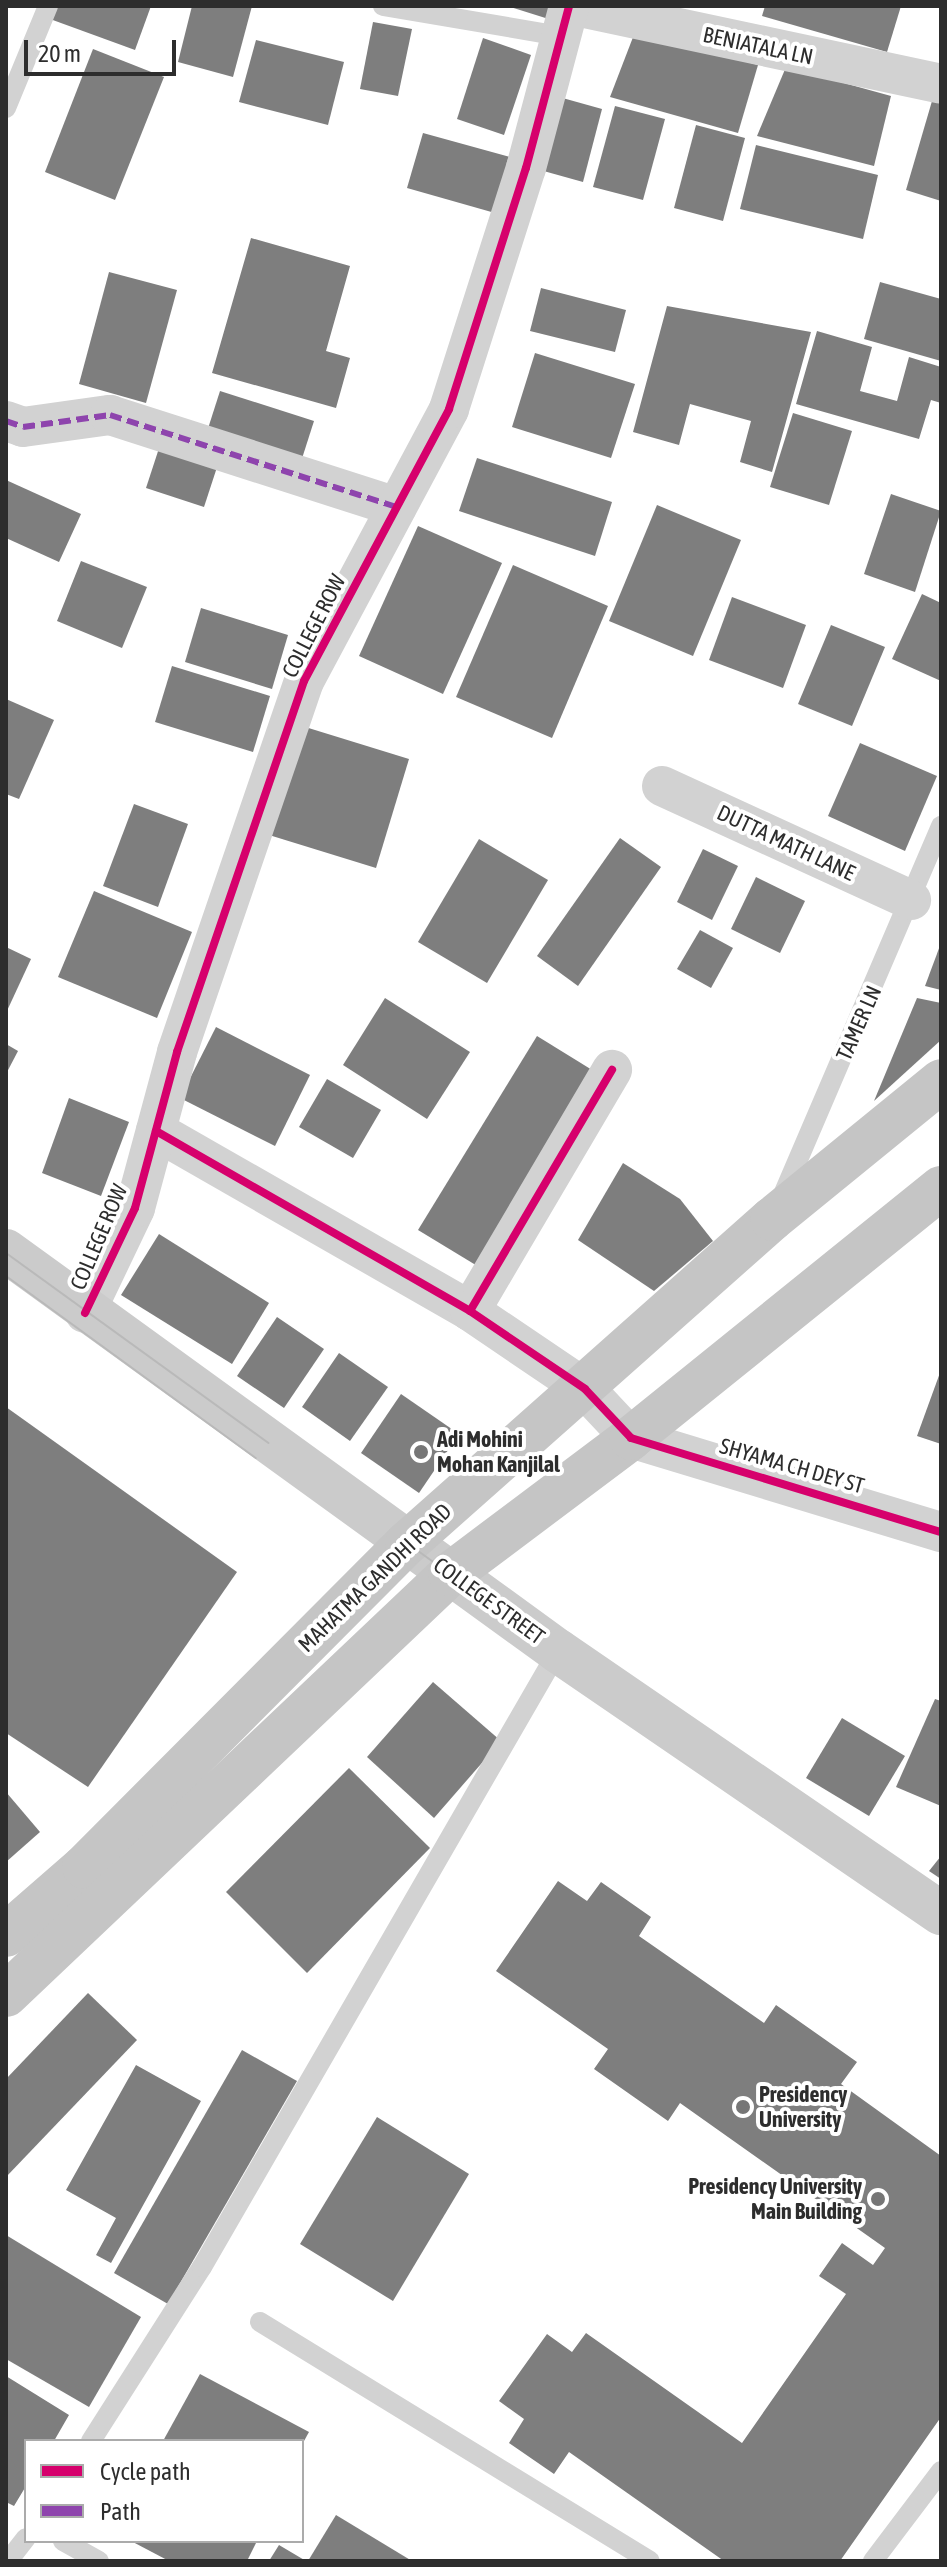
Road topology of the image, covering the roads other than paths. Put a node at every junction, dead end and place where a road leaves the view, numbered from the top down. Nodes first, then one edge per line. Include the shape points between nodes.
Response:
1 (48, 6) edge
2 (383, 6) edge
3 (568, 16) edge
4 (941, 84) edge
5 (6, 108) edge
6 (6, 421) edge
7 (397, 507) junction
8 (662, 786) dead end
9 (941, 826) edge
10 (911, 900) junction
11 (612, 1070) dead end
12 (941, 1081) edge
13 (156, 1131) junction
14 (941, 1188) edge
15 (772, 1219) junction
16 (6, 1251) edge
17 (470, 1311) junction
18 (85, 1313) junction
19 (585, 1389) junction
20 (631, 1438) junction
21 (941, 1532) edge
22 (407, 1543) junction
23 (450, 1574) junction
24 (558, 1651) junction
25 (941, 1913) edge
26 (6, 1935) edge
27 (6, 1995) edge
28 (260, 2322) dead end
29 (92, 2439) edge
30 (941, 2471) edge
31 (24, 2541) edge
32 (67, 2543) edge
33 (8, 2561) edge
34 (99, 2561) edge
35 (650, 2561) edge
36 (873, 2561) edge

1 - 5 lane
2 - 3 lane
3 - 4 street, BENIATALA LN
3 - 7 street, COLLEGE ROW via 449,409
6 - 7 street via 23,427 110,415
7 - 13 street, COLLEGE ROW via 304,681 177,1052
8 - 10 street, DUTTA MATH LANE
9 - 10 lane, TAMER LN
10 - 15 lane, TAMER LN
11 - 17 street
12 - 15 main road, MAHATMA GANDHI ROAD
13 - 17 street
13 - 18 street, COLLEGE ROW via 135,1208
14 - 20 main road
15 - 19 main road, MAHATMA GANDHI ROAD
16 - 18 main road, COLLEGE STREET
17 - 19 street
18 - 22 main road, COLLEGE STREET
19 - 20 street
19 - 22 main road, MAHATMA GANDHI ROAD
20 - 21 street, SHYAMA CH DEY ST
20 - 23 main road
22 - 23 main road, COLLEGE STREET
22 - 26 main road, MAHATMA GANDHI ROAD via 84,1867
23 - 24 main road, COLLEGE STREET
23 - 27 main road
24 - 25 main road, COLLEGE STREET
24 - 29 lane via 202,2267
28 - 35 lane
30 - 36 lane
31 - 33 lane
32 - 34 lane

